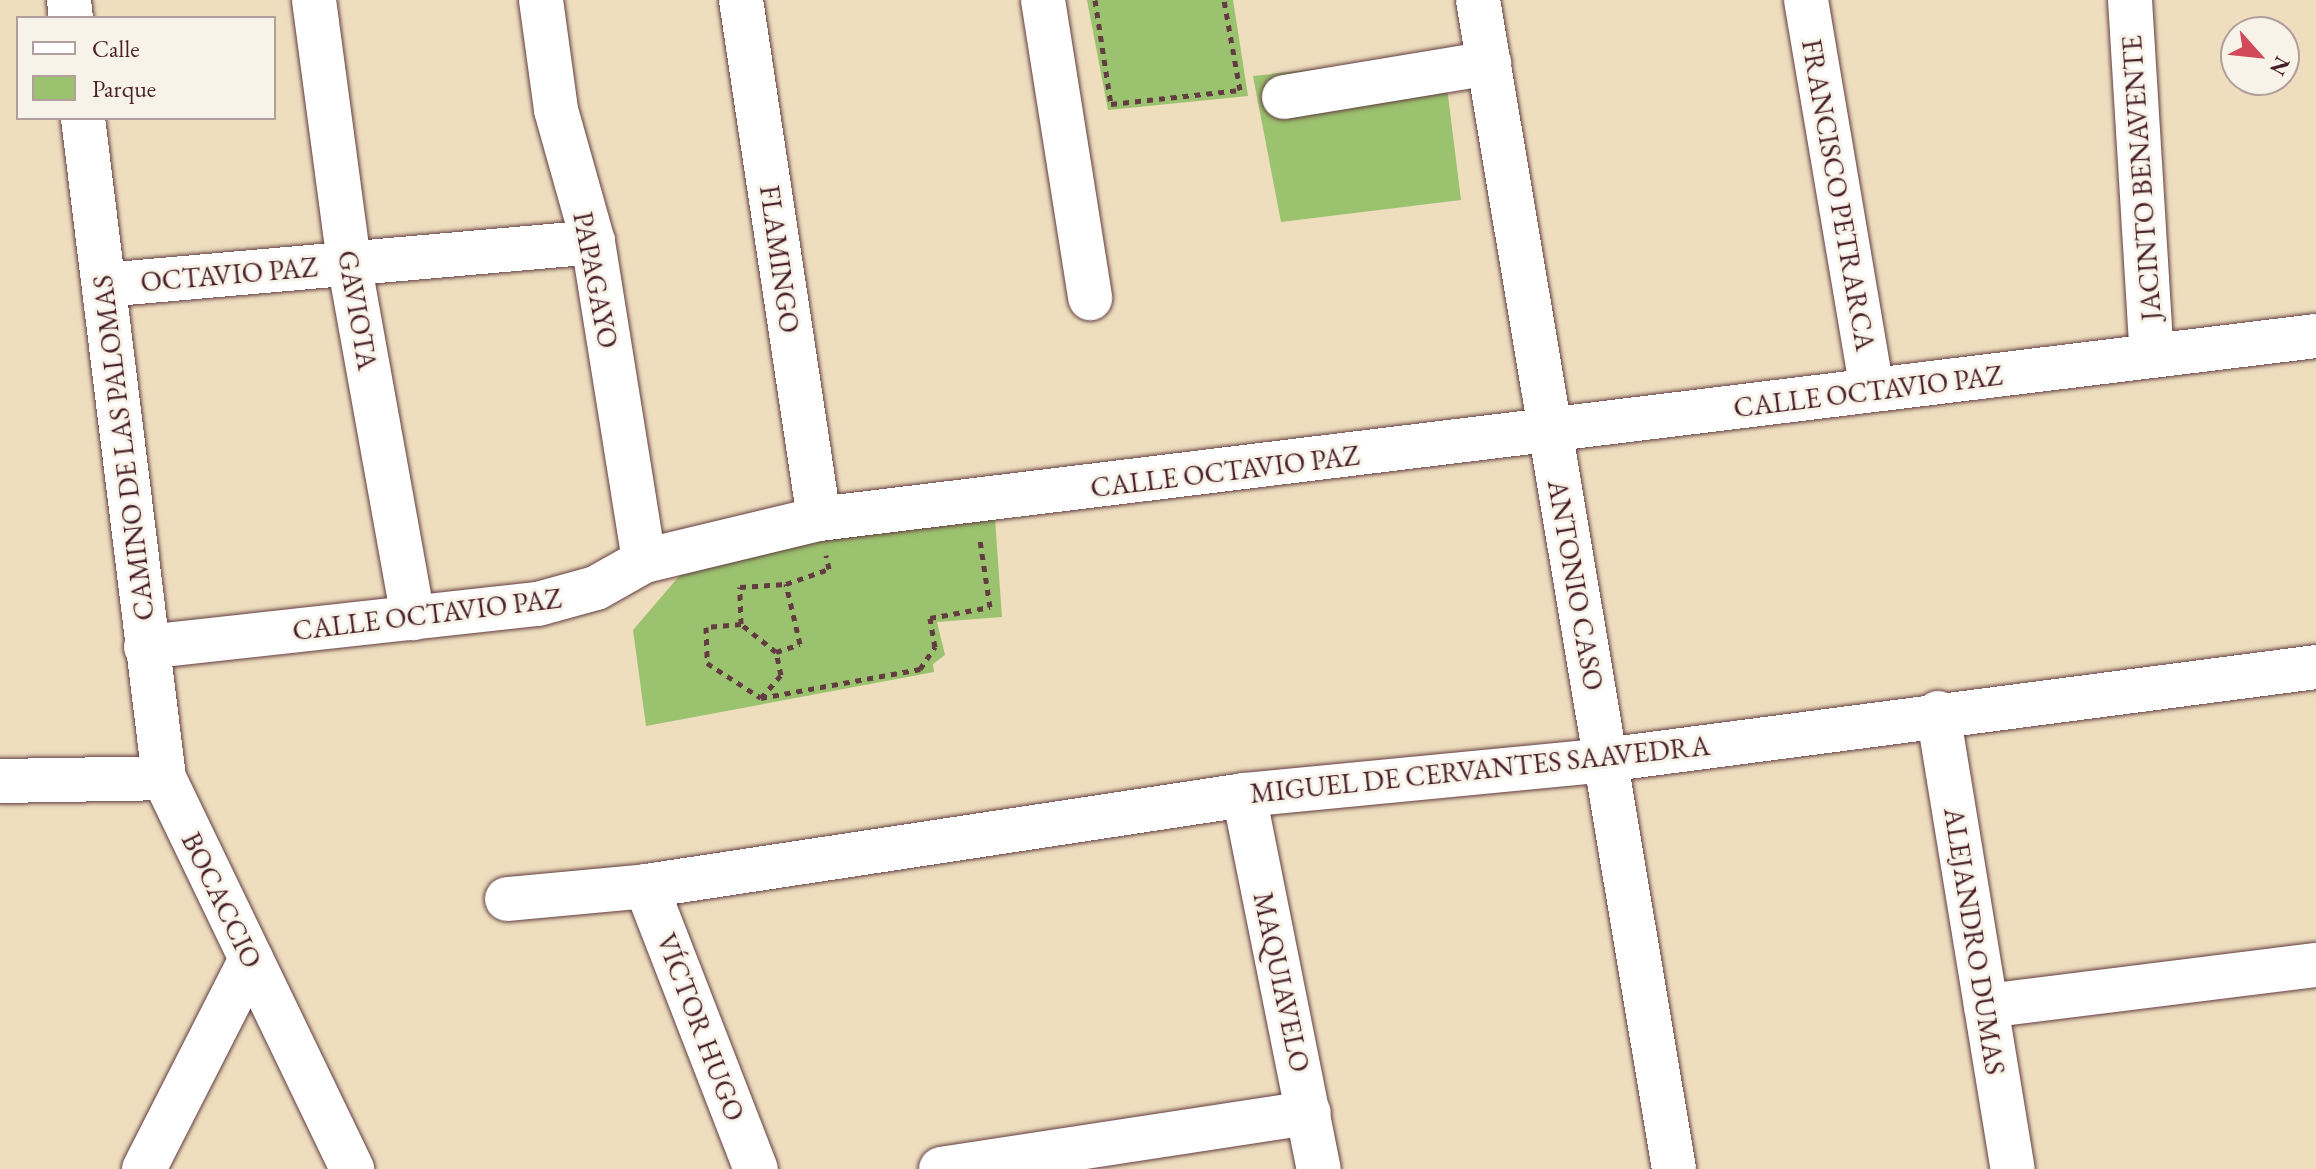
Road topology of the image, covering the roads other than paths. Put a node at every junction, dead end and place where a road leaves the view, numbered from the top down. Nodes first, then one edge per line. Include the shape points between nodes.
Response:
1 (314, 0) edge
2 (541, 0) edge
3 (741, 0) edge
4 (1043, 0) edge
5 (1478, 0) edge
6 (1806, 0) edge
7 (2130, 0) edge
8 (1489, 63) junction
9 (1284, 97) dead end
10 (83, 120) edge
11 (593, 242) junction
12 (349, 262) junction
13 (104, 285) junction
14 (1090, 298) dead end
15 (2316, 336) edge
16 (2152, 355) junction
17 (1872, 389) junction
18 (1550, 432) junction
19 (828, 541) junction
20 (644, 561) junction
21 (413, 618) junction
22 (146, 647) junction
23 (2316, 667) edge
24 (1938, 713) junction
25 (1605, 760) junction
26 (164, 778) junction
27 (0, 781) edge
28 (1244, 795) junction
29 (646, 886) junction
30 (507, 899) dead end
31 (251, 959) junction
32 (2316, 965) edge
33 (1986, 1006) junction
34 (1309, 1113) junction
35 (144, 1169) edge
36 (352, 1169) edge
37 (756, 1169) edge
38 (941, 1169) edge
39 (1319, 1169) edge
40 (1674, 1169) edge
41 (2013, 1169) edge

1 - 12 street, GAVIOTA
2 - 11 street, PAPAGAYO via 559,123
3 - 19 street, FLAMINGO
4 - 14 street
5 - 8 street, ANTONIO CASO
6 - 17 street, FRANCISCO PETRARCA
7 - 16 street, JACINTO BENAVENTE
8 - 9 street
8 - 18 street, ANTONIO CASO
10 - 13 street, CAMINO DE LAS PALOMAS
11 - 12 street, OCTAVIO PAZ
11 - 20 street, PAPAGAYO
12 - 13 street, OCTAVIO PAZ
12 - 21 street, GAVIOTA
13 - 22 street, CAMINO DE LAS PALOMAS
15 - 16 street, CALLE OCTAVIO PAZ
16 - 17 street, CALLE OCTAVIO PAZ
17 - 18 street, CALLE OCTAVIO PAZ
18 - 19 street, CALLE OCTAVIO PAZ
18 - 25 street, ANTONIO CASO
19 - 20 street, CALLE OCTAVIO PAZ
20 - 21 street, CALLE OCTAVIO PAZ via 568,598
21 - 22 street, CALLE OCTAVIO PAZ
22 - 26 street, CAMINO DE LAS PALOMAS
23 - 24 street, MIGUEL DE CERVANTES SAAVEDRA
24 - 25 street, MIGUEL DE CERVANTES SAAVEDRA
24 - 33 street, ALEJANDRO DUMAS
25 - 28 street, MIGUEL DE CERVANTES SAAVEDRA
25 - 40 street, ANTONIO CASO
26 - 27 street
26 - 31 street, BOCACCIO
28 - 29 street, MIGUEL DE CERVANTES SAAVEDRA
28 - 34 street, MAQUIAVELO
29 - 30 street, MIGUEL DE CERVANTES SAAVEDRA
29 - 37 street, VÍCTOR HUGO
31 - 35 street
31 - 36 street, BOCACCIO
32 - 33 street
33 - 41 street, ALEJANDRO DUMAS
34 - 38 street
34 - 39 street, MAQUIAVELO

